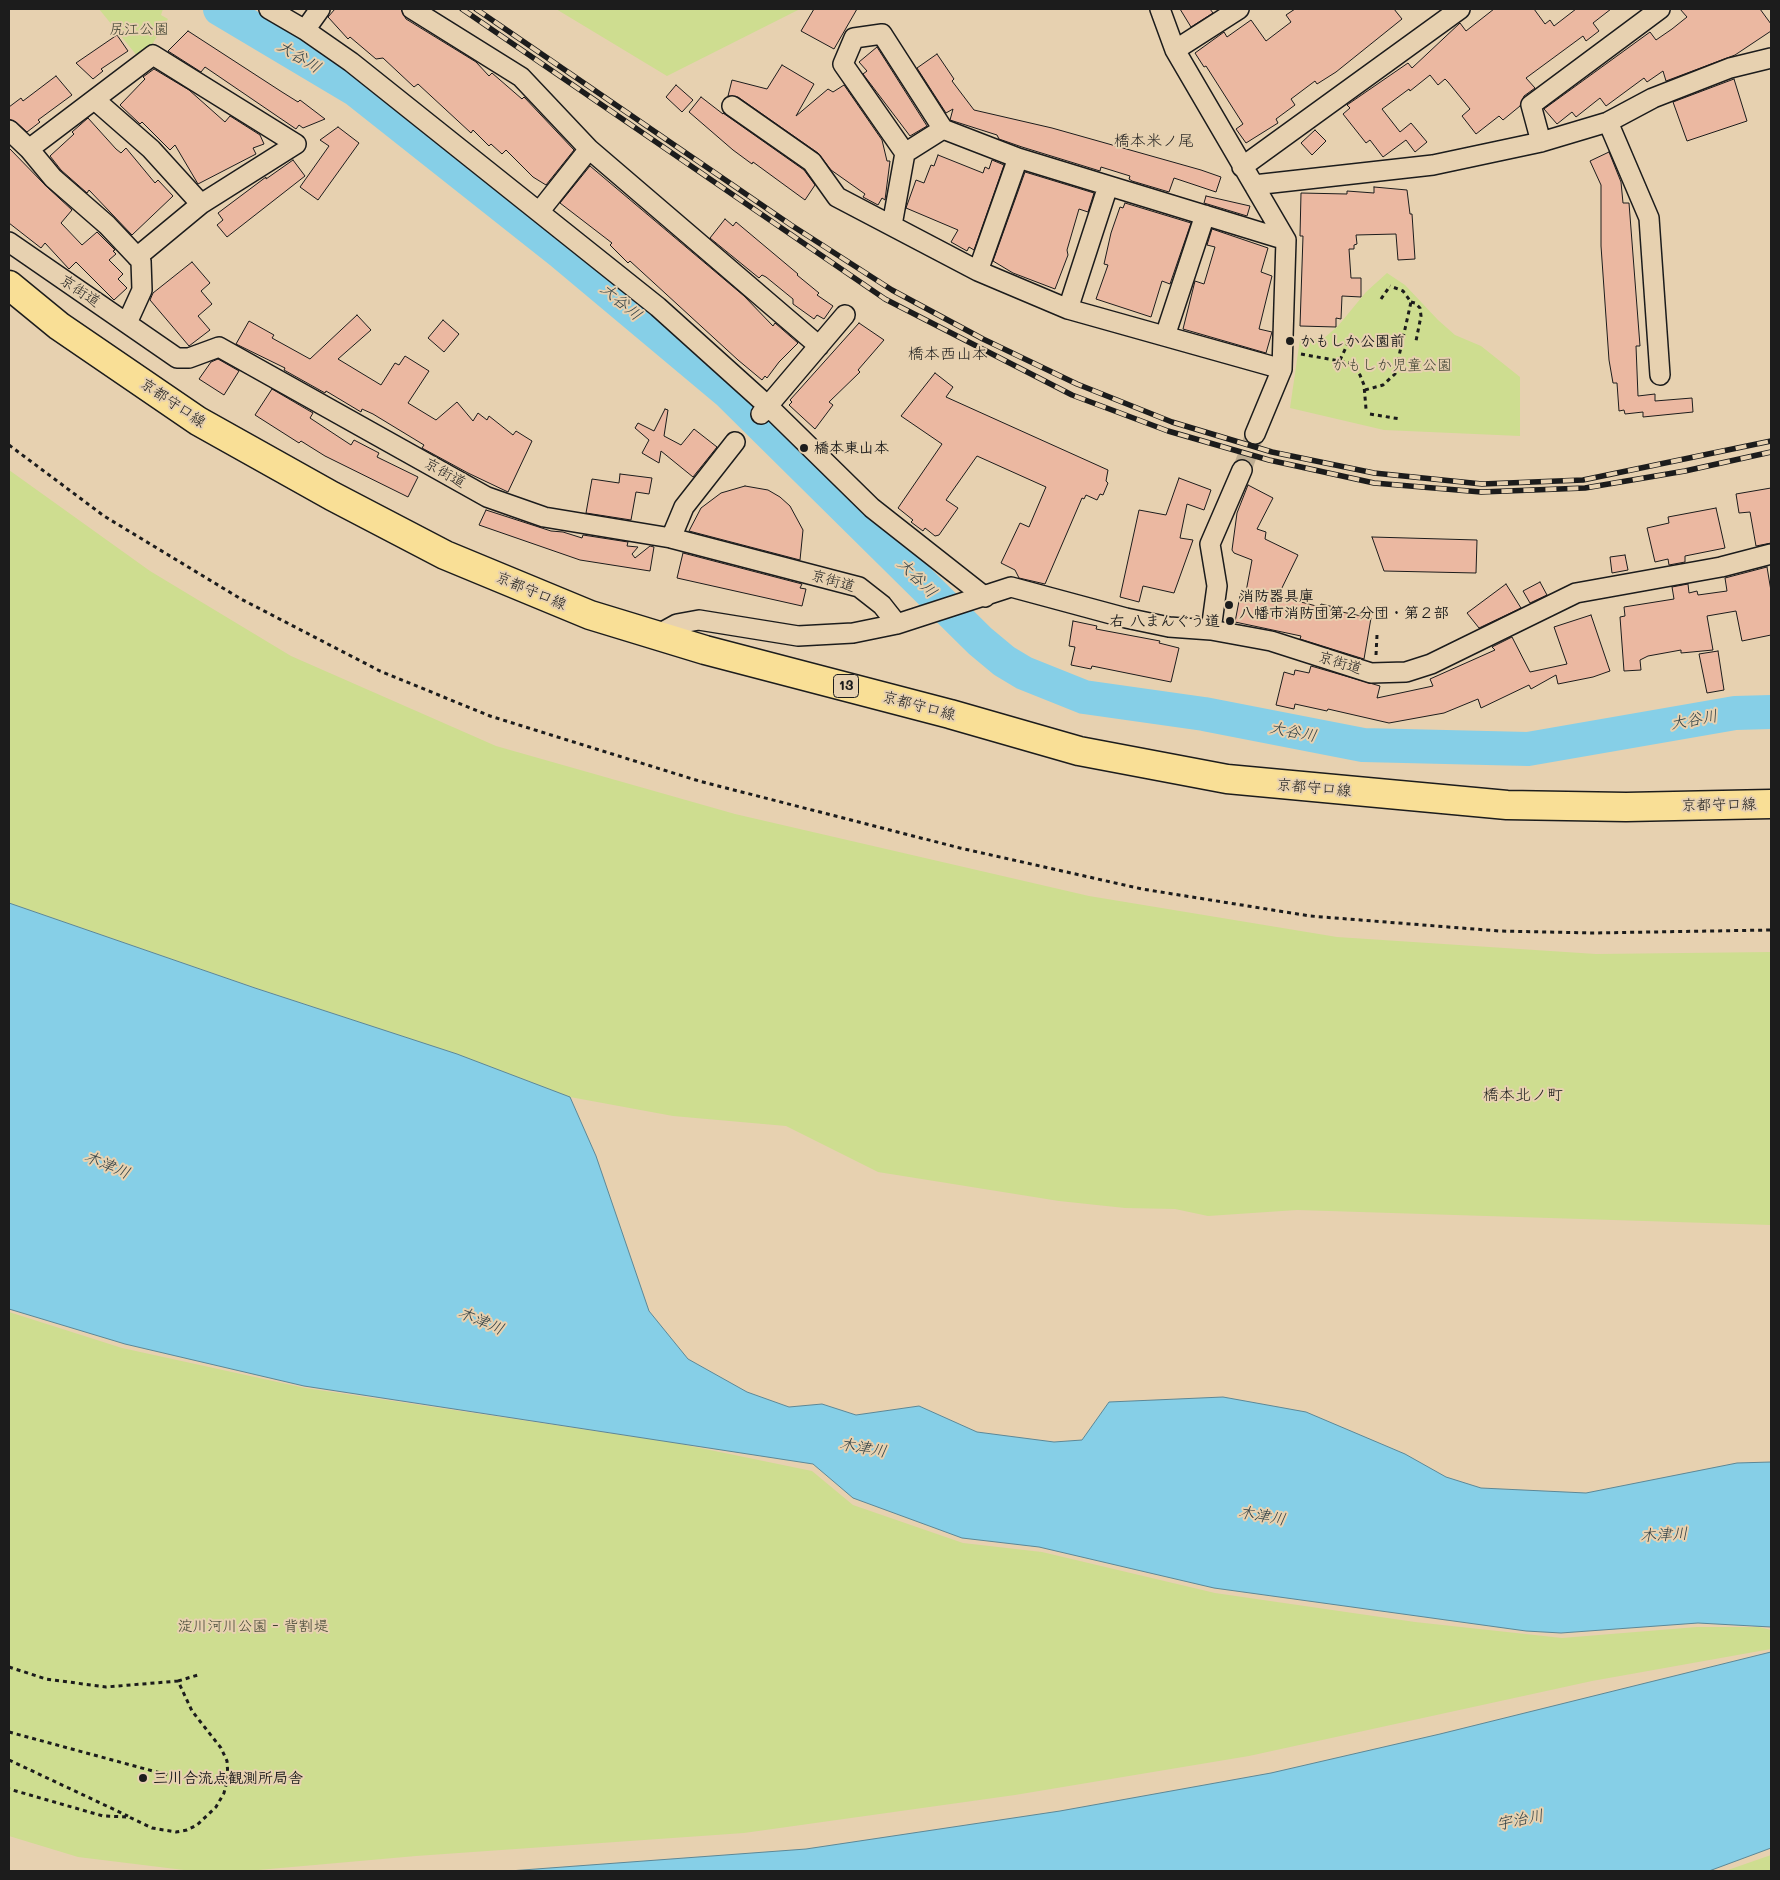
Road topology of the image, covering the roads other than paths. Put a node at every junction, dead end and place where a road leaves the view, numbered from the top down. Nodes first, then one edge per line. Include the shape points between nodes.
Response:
1 (269, 9) edge
2 (320, 9) edge
3 (412, 9) edge
4 (1160, 9) edge
5 (1239, 9) edge
6 (1460, 9) edge
7 (1660, 9) edge
8 (306, 30) junction
9 (1175, 50) junction
10 (1771, 58) edge
11 (95, 100) junction
12 (732, 106) dead end
13 (1608, 122) junction
14 (943, 129) junction
15 (9, 130) edge
16 (1541, 142) junction
17 (29, 149) junction
18 (588, 149) junction
19 (905, 153) junction
20 (1018, 158) junction
21 (1242, 167) junction
22 (1254, 185) junction
23 (1108, 186) junction
24 (201, 204) junction
25 (539, 212) junction
26 (1205, 215) junction
27 (892, 225) junction
28 (1286, 240) junction
29 (9, 242) edge
30 (137, 257) junction
31 (978, 271) junction
32 (9, 284) edge
33 (1068, 309) junction
34 (845, 315) dead end
35 (127, 323) junction
36 (1165, 336) junction
37 (819, 346) junction
38 (1283, 360) junction
39 (1660, 376) dead end
40 (765, 411) junction
41 (1256, 434) tunnel mouth
42 (735, 442) dead end
43 (1242, 470) tunnel mouth
44 (671, 538) junction
45 (1771, 554) edge
46 (985, 597) junction
47 (897, 624) junction
48 (1211, 630) junction
49 (657, 635) junction
50 (1771, 804) edge

1 - 8 street
2 - 8 street
3 - 18 street via 521,77
4 - 9 street
5 - 9 street
6 - 21 street
7 - 16 street via 1531,105
8 - 25 street
9 - 21 street
10 - 13 street via 1730,68 1653,98
11 - 17 street
11 - 24 street via 150,149
11 - 24 street via 153,56 296,144
12 - 27 street via 812,162 837,197
13 - 16 street
13 - 39 street via 1649,218
14 - 19 street
14 - 19 street via 882,34 854,38 843,64
14 - 20 street
15 - 17 street
16 - 22 street via 1434,165
17 - 30 street via 53,178 108,225
18 - 25 street
18 - 37 street
19 - 27 street
20 - 23 street
20 - 31 street
21 - 22 street
22 - 28 street
23 - 26 street
23 - 33 street
24 - 30 street
25 - 40 street via 658,307
26 - 28 street
26 - 36 street
27 - 31 street
28 - 38 street
29 - 35 street, 京街道
30 - 35 street via 141,261 142,290
31 - 33 street
32 - 49 main road, 京都守口線 / 13 via 59,326 198,421 332,496 445,555 590,615
33 - 36 street
34 - 37 street
35 - 44 street, 京街道 via 177,358 189,358 219,347 487,497 544,516
36 - 38 street
37 - 40 street
38 - 41 street
40 - 46 street via 872,508
42 - 44 street via 684,507
43 - 48 street via 1210,544 1217,586
44 - 47 street, 京街道 via 859,587 882,605
45 - 48 street, 京街道 via 1720,567 1576,593 1431,664 1406,672 1371,673 1271,642
46 - 47 street, 京街道
46 - 48 street, 京街道 via 1011,587 1126,618 1169,627
47 - 49 street via 853,633 798,636 699,620 677,624
49 - 50 main road, 京都守口線 / 13 via 1079,751 1227,780 1507,805

